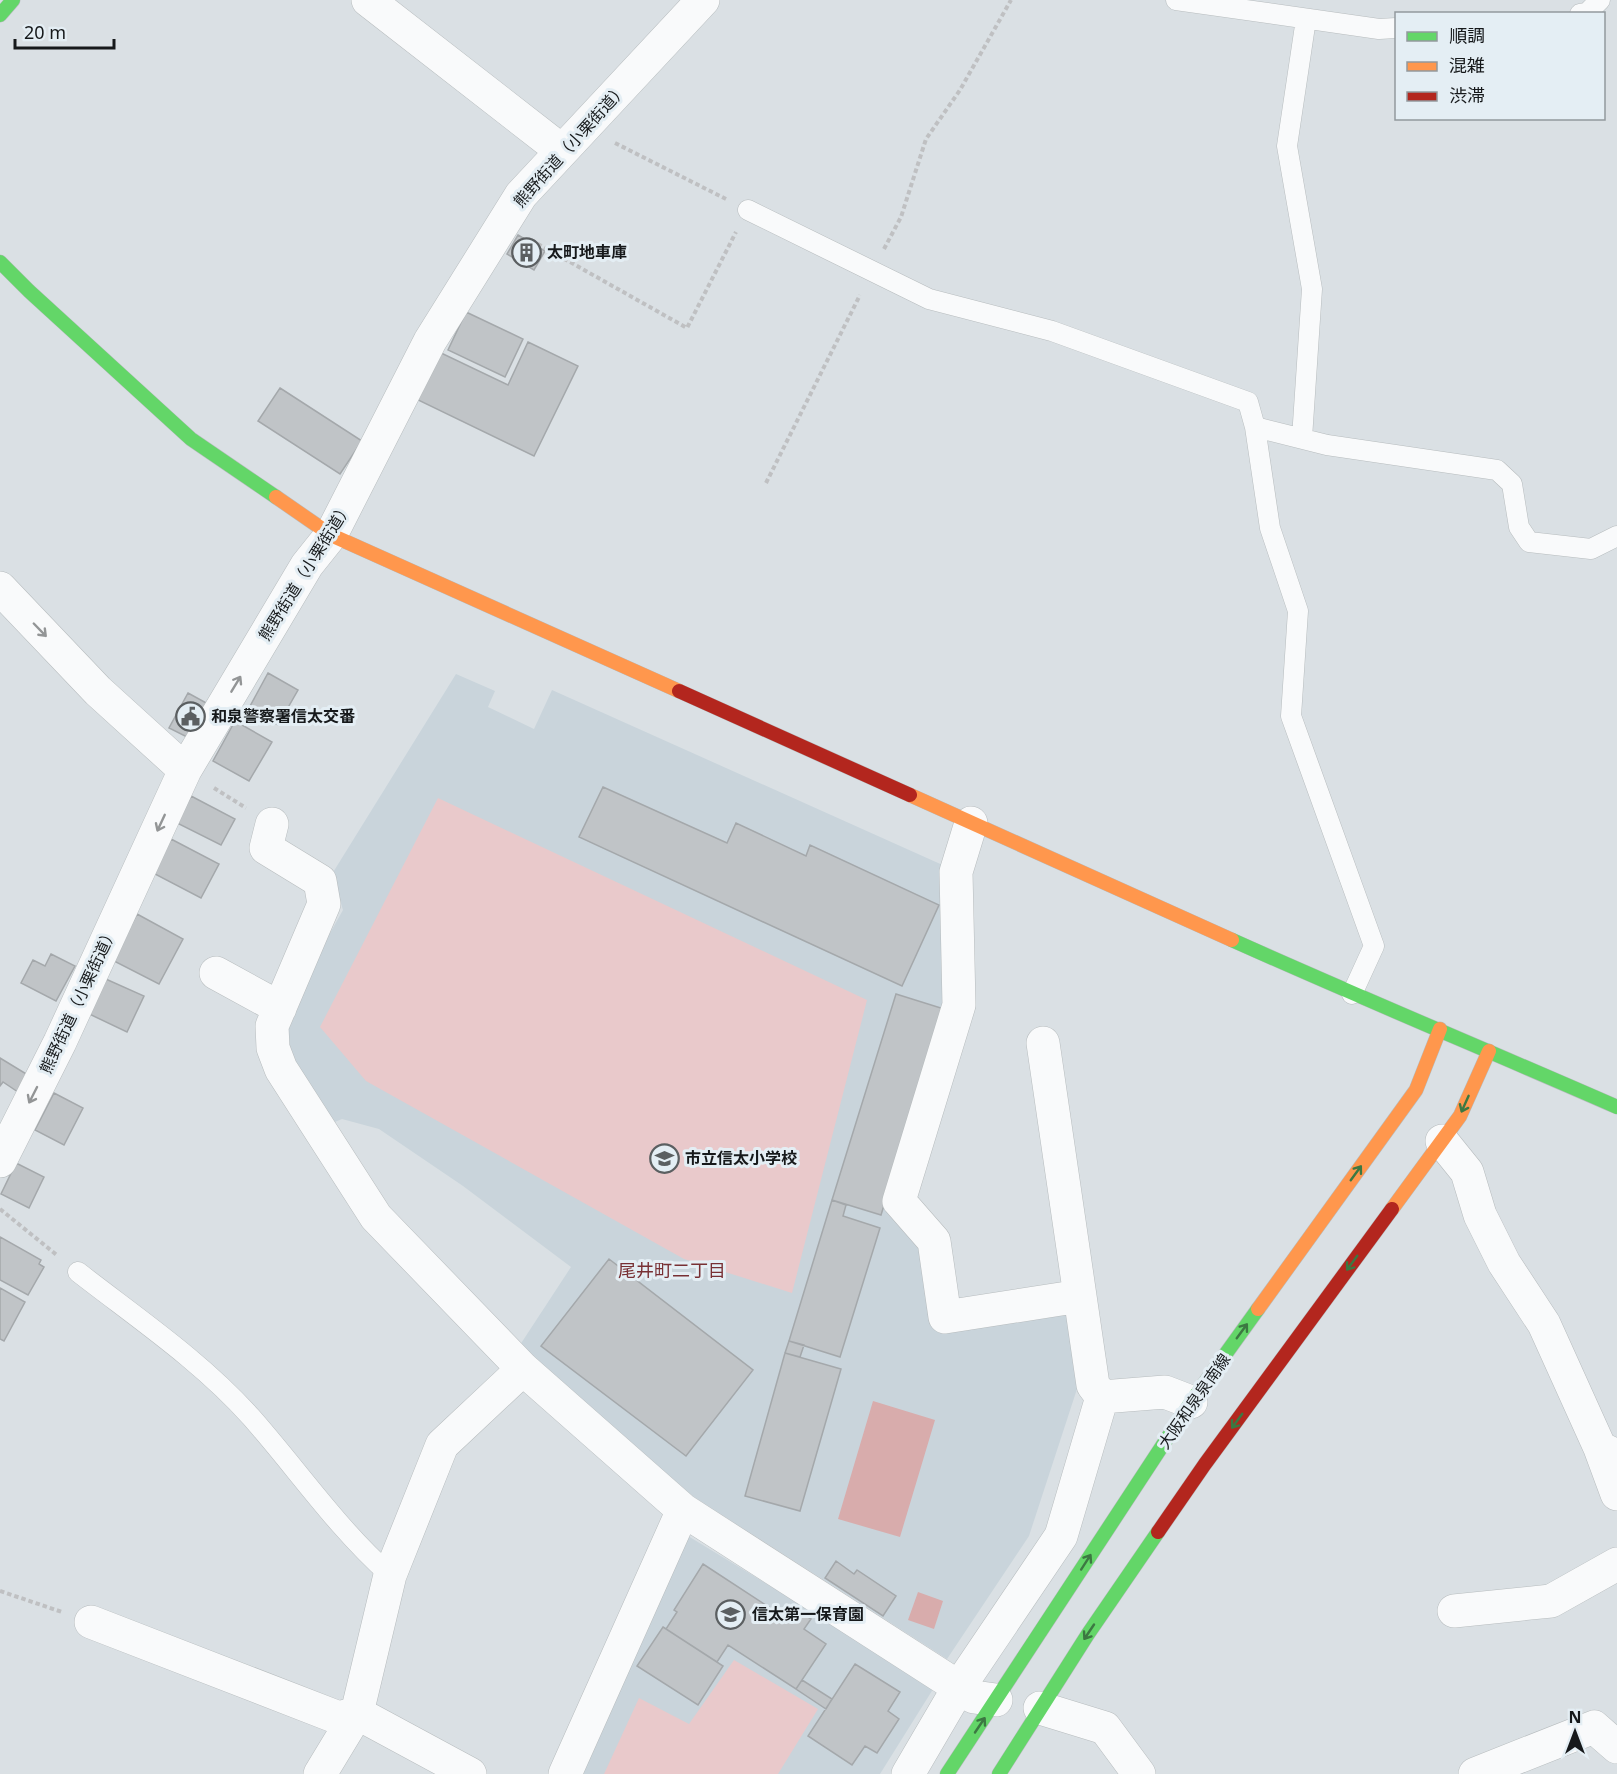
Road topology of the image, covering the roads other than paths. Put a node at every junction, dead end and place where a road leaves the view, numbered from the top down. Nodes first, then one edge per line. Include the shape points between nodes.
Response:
1 (13, 0) edge
2 (368, 0) edge
3 (703, 0) edge
4 (1176, 0) edge
5 (1600, 0) edge
6 (1588, 12) edge
7 (0, 15) edge
8 (1306, 19) junction
9 (1395, 28) edge
10 (562, 151) junction
11 (748, 210) road end
12 (0, 262) edge
13 (1256, 427) junction
14 (1302, 438) junction
15 (331, 535) junction
16 (1617, 536) edge
17 (0, 588) edge
18 (185, 770) junction
19 (971, 823) junction
20 (273, 824) dead end
21 (216, 974) dead end
22 (1352, 994) junction
23 (280, 1008) junction
24 (1440, 1029) junction
25 (1043, 1043) dead end
26 (1489, 1051) junction
27 (1617, 1107) edge
28 (5, 1139) edge
29 (1442, 1141) junction
30 (78, 1272) road end
31 (1080, 1296) junction
32 (523, 1369) junction
33 (1102, 1398) junction
34 (1191, 1402) junction
35 (1609, 1452) edge
36 (1617, 1494) edge
37 (683, 1510) junction
38 (1617, 1564) edge
39 (390, 1575) junction
40 (1454, 1611) dead end
41 (91, 1622) road end
42 (959, 1687) junction
43 (996, 1700) junction
44 (1040, 1708) junction
45 (357, 1713) junction
46 (1617, 1747) edge
47 (320, 1774) edge
48 (470, 1774) edge
49 (565, 1774) edge
50 (908, 1774) edge
51 (947, 1774) edge
52 (999, 1774) edge
53 (1139, 1774) edge
54 (1475, 1774) edge

1 - 7 street
2 - 10 street
3 - 10 street, 熊野街道（小栗街道）
4 - 8 lane
5 - 6 lane
8 - 9 lane
8 - 14 lane via 1287,146 1312,289
10 - 15 street, 熊野街道（小栗街道） via 521,195 430,341
11 - 13 lane via 928,299 1052,331 1248,402
12 - 15 street via 191,439
13 - 14 lane
13 - 22 lane via 1270,528 1298,611 1291,716 1374,946
14 - 16 lane via 1497,470 1512,484 1519,527 1529,542 1592,549
18 -> 15 street, 熊野街道（小栗街道） via 307,565
15 - 19 street
17 -> 18 street via 98,691
18 -> 28 street, 熊野街道（小栗街道） via 60,1042
19 - 22 street
19 - 31 street via 956,872 959,1005 899,1202 934,1240 945,1317
20 - 23 street via 266,848 320,881 324,904
21 - 23 street
22 - 24 street
23 - 32 street via 273,1026 273,1048 281,1069 376,1217
24 - 26 street
34 -> 24 street, 大阪和泉泉南線 via 1416,1090
25 - 31 street
26 - 27 street
26 -> 29 street via 1460,1116
29 - 35 street via 1467,1172 1480,1215 1504,1263 1544,1324
29 -> 44 street via 1205,1464
30 - 39 lane via 189,1358 249,1415 363,1551
31 - 33 street via 1093,1385
32 - 37 street
32 - 39 street via 442,1445
33 - 34 street via 1165,1392
33 - 42 street via 1061,1536
43 -> 34 street, 大阪和泉泉南線
35 - 36 street
37 - 42 street
37 - 49 street
38 - 40 street via 1551,1601
39 - 45 street
41 - 45 street via 339,1718
42 - 43 street via 974,1697
42 - 50 street
51 -> 43 street, 大阪和泉泉南線
44 - 52 street
44 - 53 street via 1105,1728
45 - 47 street
45 - 48 street
46 - 54 street via 1594,1727

